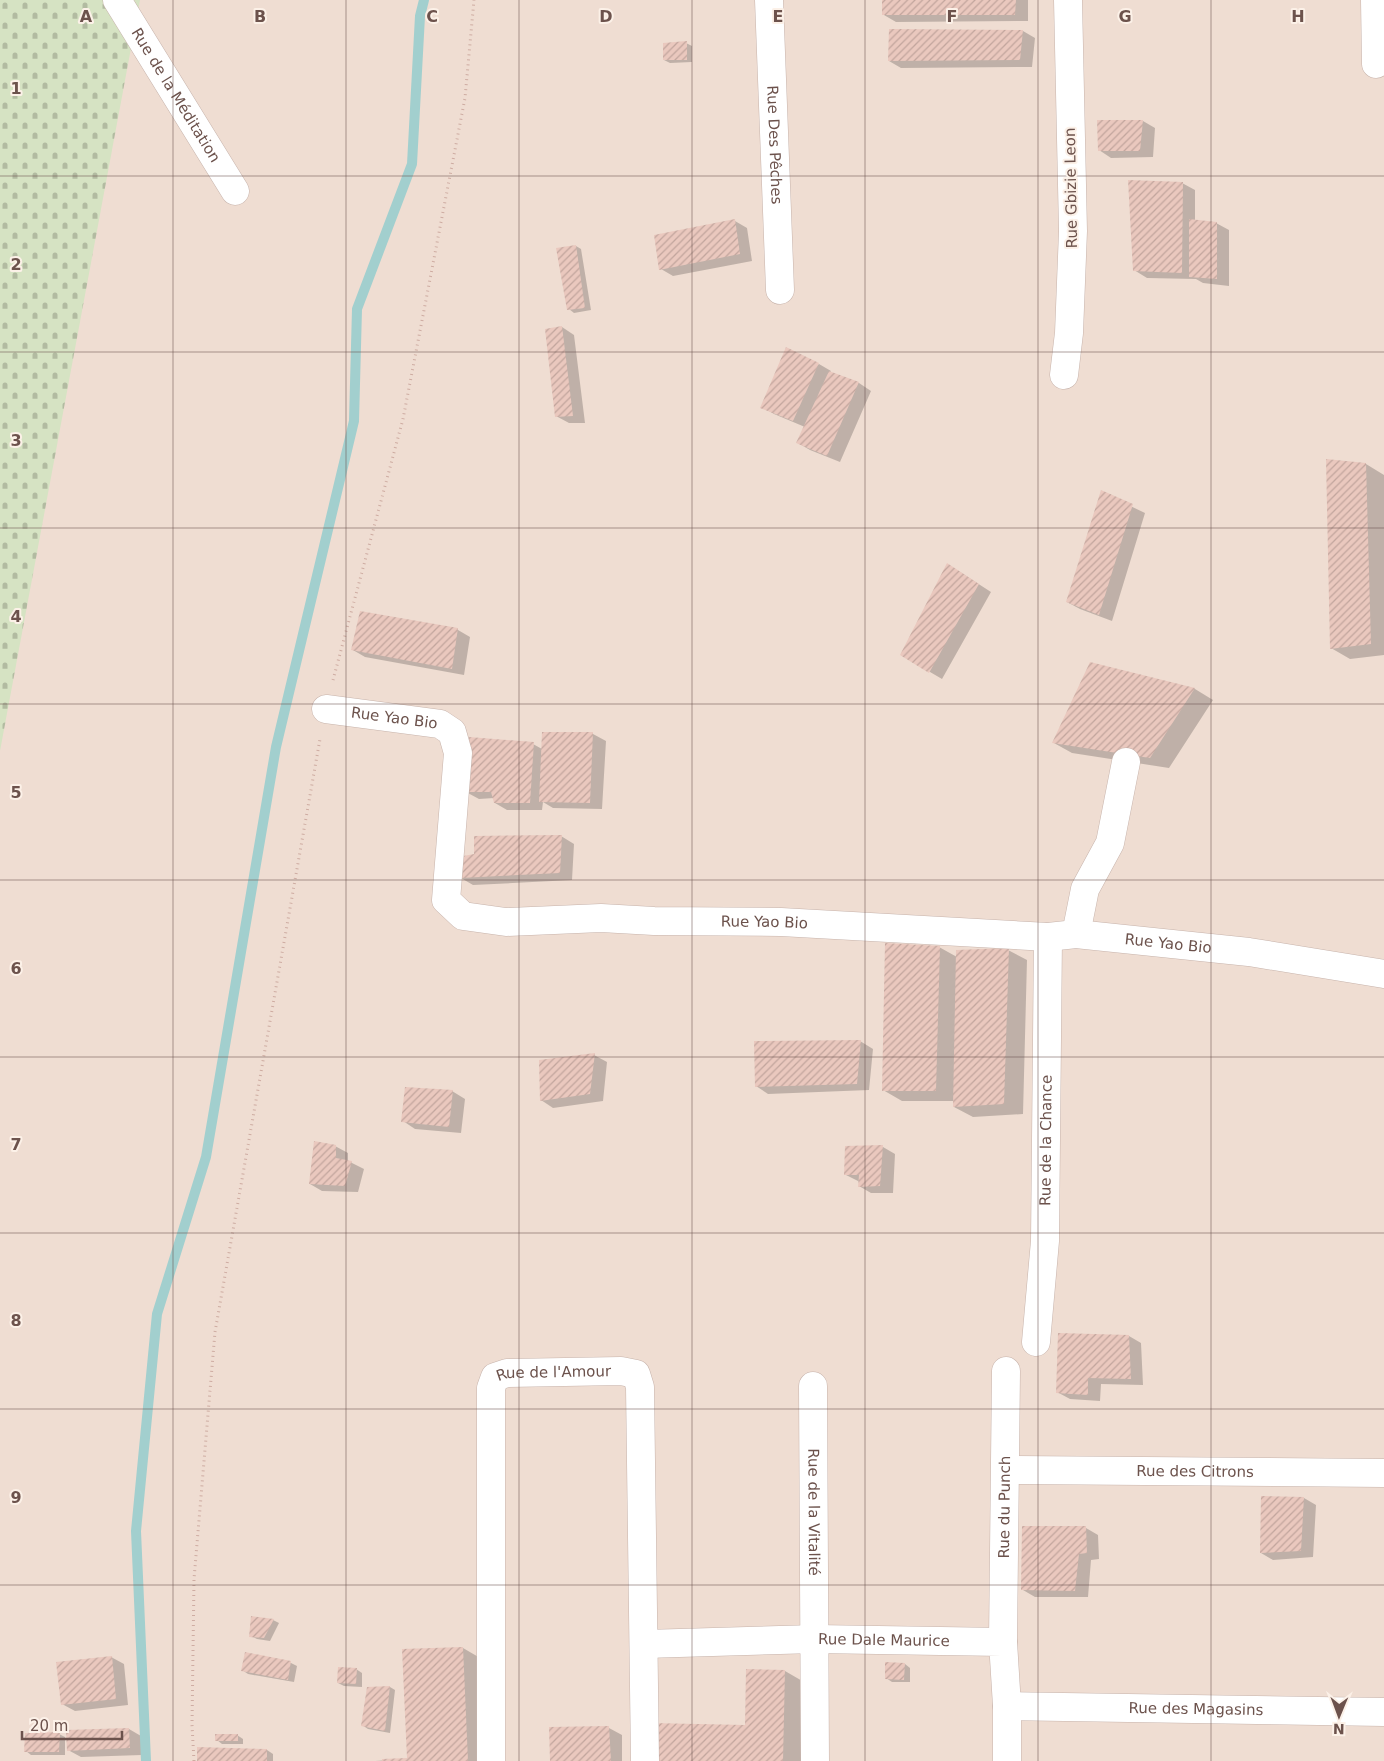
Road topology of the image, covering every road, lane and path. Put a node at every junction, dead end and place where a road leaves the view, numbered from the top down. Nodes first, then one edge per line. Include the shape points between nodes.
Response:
1 (117, 0) edge
2 (474, 0) edge
3 (768, 0) edge
4 (1068, 0) edge
5 (1375, 0) edge
6 (1376, 64) dead end
7 (235, 191) dead end
8 (780, 290) dead end
9 (1064, 375) dead end
10 (326, 709) junction
11 (1126, 762) dead end
12 (1076, 934) junction
13 (1048, 937) junction
14 (1384, 974) edge
15 (1036, 1342) dead end
16 (1006, 1371) dead end
17 (813, 1386) dead end
18 (1006, 1470) junction
19 (1384, 1473) edge
20 (815, 1639) junction
21 (1003, 1642) junction
22 (645, 1644) junction
23 (1007, 1706) junction
24 (1384, 1712) edge
25 (194, 1761) edge
26 (491, 1761) edge
27 (646, 1761) edge
28 (815, 1761) edge
29 (1007, 1761) edge

1 - 7 street, Rue de la Méditation
2 - 10 path via 465,98 402,419
3 - 8 street, Rue Des Pêches
4 - 9 street, Rue Gbizie Leon via 1073,231
5 - 6 street
10 - 13 street, Rue Yao Bio via 440,724 452,732 458,753 446,900 463,916 506,922 601,918 781,922
10 - 25 path via 215,1332 194,1579
11 - 12 street via 1110,843 1085,889
12 - 13 street, Rue Yao Bio
12 - 14 street, Rue Yao Bio via 1250,952
13 - 15 street, Rue de la Chance via 1045,1241
16 - 18 street, Rue du Punch
17 - 20 street, Rue de la Vitalité
18 - 19 street, Rue des Citrons
18 - 21 street, Rue du Punch
20 - 21 street, Rue Dale Maurice
20 - 22 street, Rue Dale Maurice
20 - 28 street, Rue de la Vitalité
21 - 23 street
22 - 26 street, Rue de l'Amour via 640,1387 636,1374 621,1371 516,1372 495,1377 491,1388
22 - 27 street
23 - 24 street, Rue des Magasins
23 - 29 street

